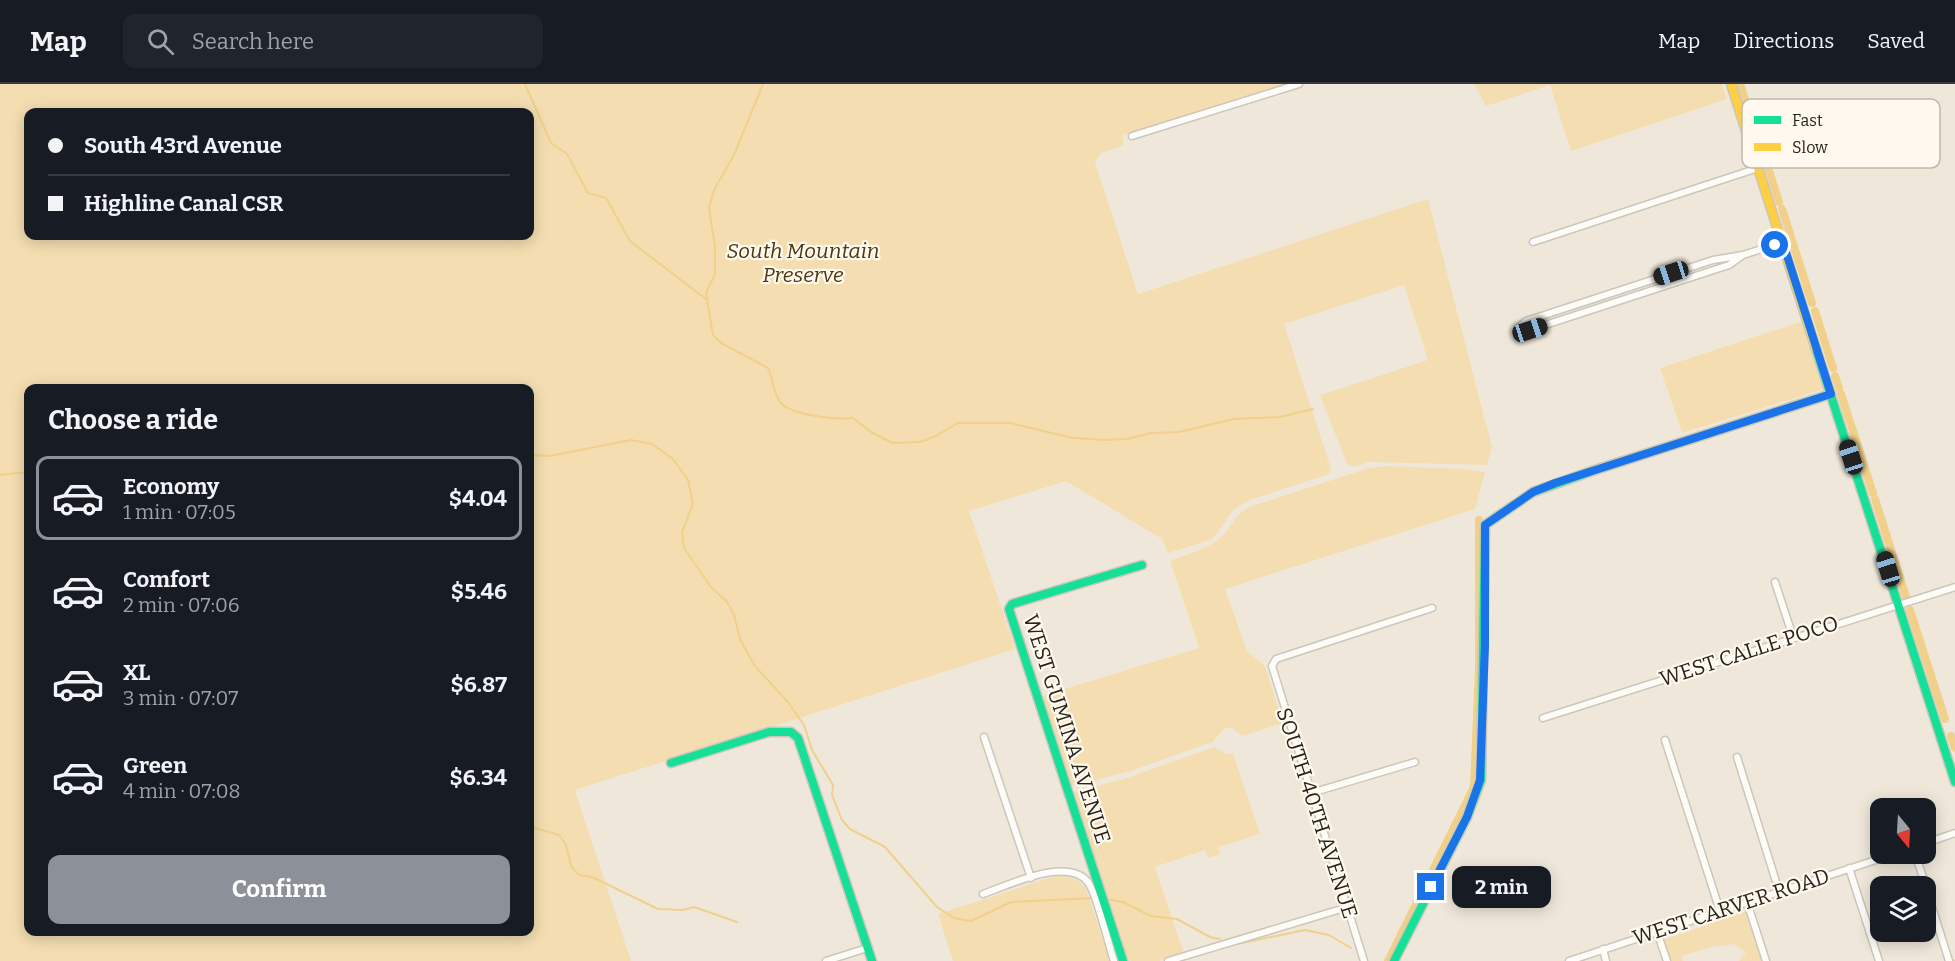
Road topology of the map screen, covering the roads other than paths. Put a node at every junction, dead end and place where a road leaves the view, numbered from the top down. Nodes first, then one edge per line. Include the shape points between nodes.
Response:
1 (1299, 84) edge
2 (1731, 84) edge
3 (1742, 118) edge
4 (1132, 136) dead end
5 (1758, 168) joint
6 (1533, 242) dead end
7 (1783, 243) junction
8 (1743, 255) junction
9 (1831, 394) junction
10 (1142, 565) dead end
11 (1775, 582) dead end
12 (1955, 587) edge
13 (1899, 606) junction
14 (1432, 608) dead end
15 (1793, 637) junction
16 (1543, 718) dead end
17 (984, 737) dead end
18 (1665, 740) dead end
19 (1737, 758) dead end
20 (1415, 762) dead end
21 (671, 763) dead end
22 (1955, 782) edge
23 (1311, 793) junction
24 (1955, 833) edge
25 (1936, 840) edge
26 (1870, 861) edge
27 (1848, 868) junction
28 (1031, 878) junction
29 (1779, 891) junction
30 (983, 894) dead end
31 (1747, 902) junction
32 (1348, 907) junction
33 (1720, 911) junction
34 (1936, 919) edge
35 (1657, 932) junction
36 (867, 948) junction
37 (1603, 950) junction
38 (826, 961) edge
39 (872, 961) edge
40 (1114, 961) edge
41 (1123, 961) edge
42 (1168, 961) edge
43 (1364, 961) edge
44 (1394, 961) edge
45 (1569, 961) edge
46 (1606, 961) edge
47 (1667, 961) edge
48 (1766, 961) edge
49 (1879, 961) edge
50 (1949, 961) edge

1 - 4 street
2 - 3 street
5 - 6 street
5 - 7 street
7 - 8 street
7 - 9 street
8 - 8 street via 1713,260 1527,321 1517,329 1530,330 1729,265
9 - 13 street
9 - 44 street via 1555,483 1533,492 1485,525 1480,780 1467,817
10 - 41 street, WEST GUMINA AVENUE via 1012,604 1009,609
11 - 15 street
12 - 13 street, WEST CALLE POCO
13 - 15 street, WEST CALLE POCO
13 - 22 street
14 - 23 street, SOUTH 40TH AVENUE via 1276,659 1272,666
15 - 16 street, WEST CALLE POCO
17 - 28 street
18 - 33 street
19 - 29 street
20 - 23 street
21 - 36 street via 769,732 791,732 798,738
23 - 32 street, SOUTH 40TH AVENUE
24 - 25 street
26 - 27 street, WEST CARVER ROAD
27 - 29 street, WEST CARVER ROAD
27 - 49 street
28 - 30 street
28 - 40 street via 1061,871 1075,873 1088,883
29 - 31 street, WEST CARVER ROAD
31 - 33 street, WEST CARVER ROAD
31 - 48 street
32 - 42 street
32 - 43 street, SOUTH 40TH AVENUE
33 - 35 street, WEST CARVER ROAD
34 - 50 street
35 - 37 street, WEST CARVER ROAD
35 - 47 street
36 - 38 street
36 - 39 street
37 - 45 street, WEST CARVER ROAD
37 - 46 street

